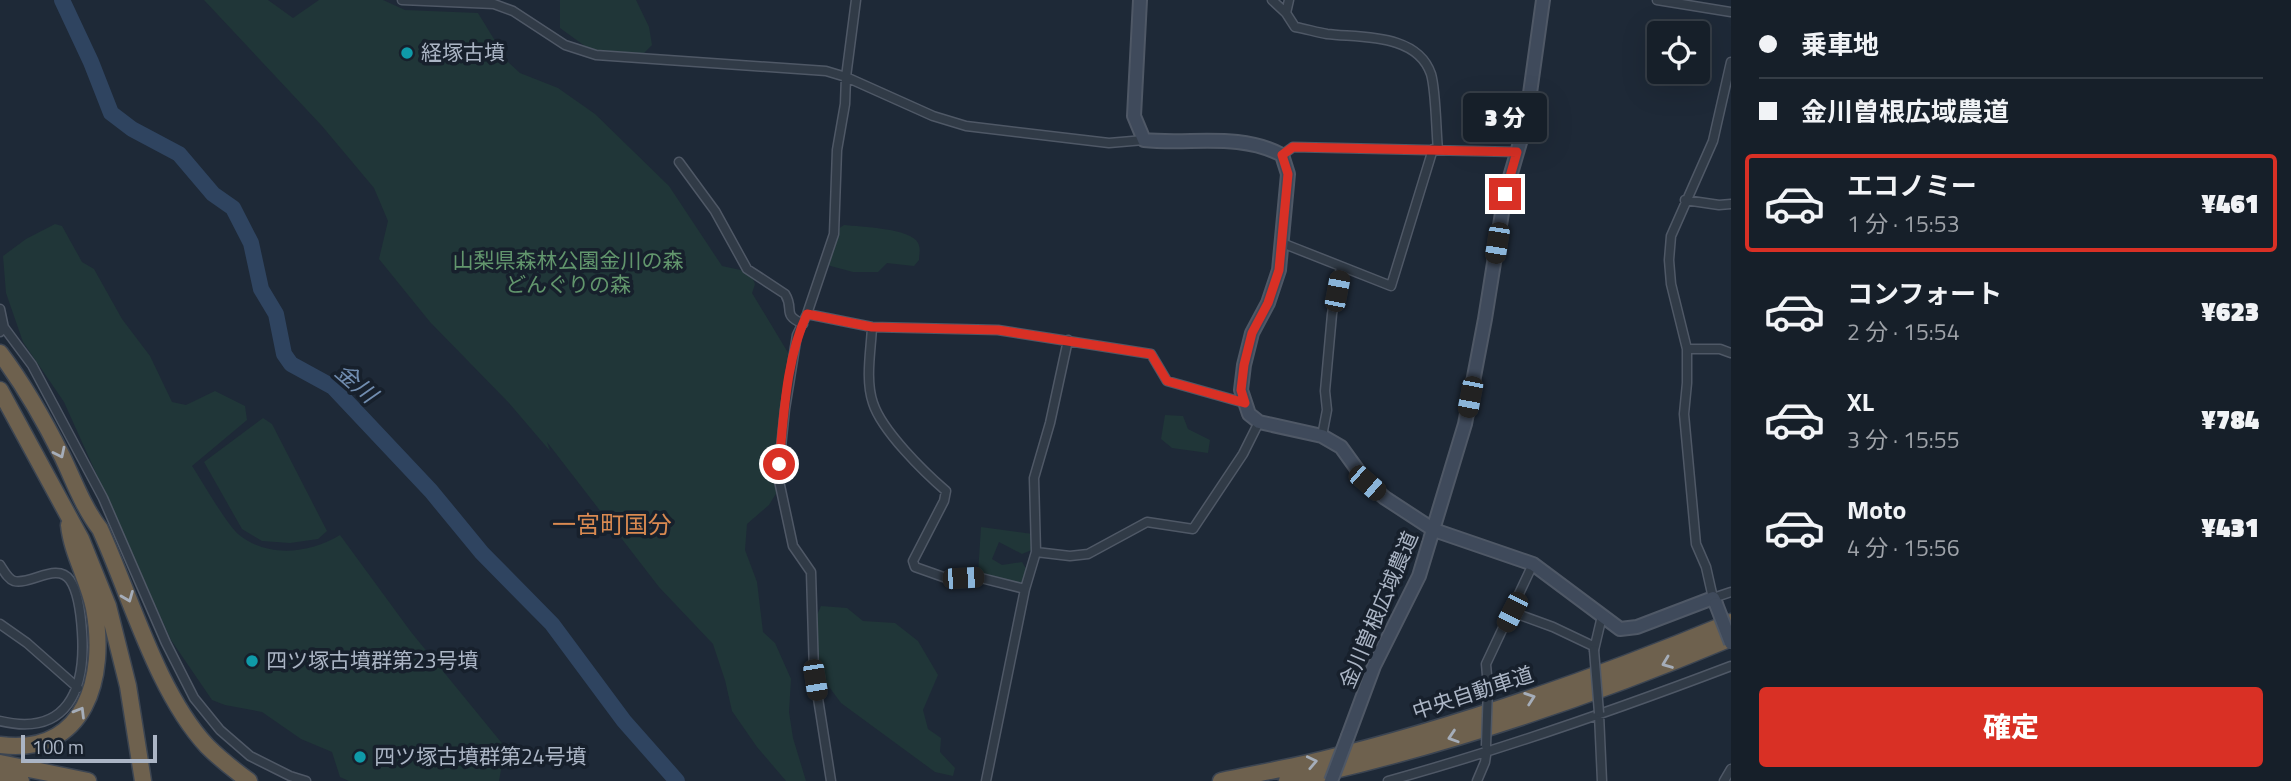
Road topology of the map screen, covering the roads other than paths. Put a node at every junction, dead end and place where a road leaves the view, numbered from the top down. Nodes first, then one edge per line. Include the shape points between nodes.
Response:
1 (402, 0) edge
2 (856, 0) edge
3 (1140, 0) edge
4 (1272, 0) edge
5 (1289, 0) edge
6 (1543, 0) edge
7 (1657, 0) edge
8 (1731, 12) edge
9 (1286, 13) junction
10 (1731, 62) edge
11 (846, 76) junction
12 (1144, 141) junction
13 (1435, 150) junction
14 (1517, 152) junction
15 (1282, 155) junction
16 (679, 162) dead end
17 (1685, 200) junction
18 (1731, 204) edge
19 (1282, 243) junction
20 (1341, 267) junction
21 (0, 309) edge
22 (807, 314) junction
23 (803, 324) junction
24 (1, 327) edge
25 (872, 327) junction
26 (1068, 340) junction
27 (1687, 349) junction
28 (0, 353) edge
29 (1731, 354) edge
30 (0, 371) edge
31 (3, 396) edge
32 (1245, 403) junction
33 (43, 419) junction
34 (1259, 422) junction
35 (1322, 436) junction
36 (88, 514) junction
37 (68, 518) junction
38 (1434, 530) junction
39 (1036, 552) junction
40 (1533, 564) junction
41 (0, 565) edge
42 (1025, 589) junction
43 (1731, 592) edge
44 (1715, 601) junction
45 (1512, 612) junction
46 (1602, 616) junction
47 (1731, 622) edge
48 (0, 624) edge
49 (1731, 638) edge
50 (1731, 643) edge
51 (1594, 648) junction
52 (1731, 666) edge
53 (78, 688) junction
54 (1599, 714) junction
55 (0, 721) edge
56 (0, 745) edge
57 (1487, 750) junction
58 (0, 763) edge
59 (1731, 769) edge
60 (0, 776) edge
61 (21, 781) edge
62 (88, 781) edge
63 (143, 781) edge
64 (154, 781) edge
65 (249, 781) edge
66 (306, 781) edge
67 (831, 781) edge
68 (986, 781) edge
69 (1221, 781) edge
70 (1287, 781) edge
71 (1331, 781) edge
72 (1388, 781) edge
73 (1477, 781) edge
74 (1602, 781) edge
75 (1724, 781) edge

1 - 11 street via 494,4 513,10 565,45 596,55 734,63
2 - 11 street
3 - 12 street via 1134,116
4 - 9 street
5 - 9 street
6 - 14 street, 金川曽根広域農道 via 1526,122
7 - 8 street
9 - 13 street via 1295,27 1411,48 1431,75
10 - 17 street via 1713,141
11 - 12 street via 966,126 1108,143
11 - 22 street via 834,234
12 - 15 street via 1245,141
13 - 14 street
13 - 15 street via 1293,147
13 - 20 street via 1391,286
14 - 38 street, 金川曽根広域農道 via 1505,194 1465,424
15 - 19 street via 1288,174
16 - 23 street via 715,211 747,270 785,294 788,314
17 - 18 street
17 - 27 street via 1671,236 1669,260
19 - 20 street
19 - 32 street via 1279,270 1252,333 1244,365 1241,390
20 - 35 street via 1332,314
21 - 24 street
22 - 23 street
22 - 25 street
23 - 67 street via 797,335 778,476 793,546 811,572 814,673
24 - 66 street via 32,365 103,498 194,698 220,730 250,756
25 - 26 street via 998,330
25 - 42 street via 872,403 897,440 946,491 913,561 915,567 949,579 977,577
26 - 32 street via 1151,354 1167,381
26 - 39 street via 1034,478
27 - 29 street via 1720,349
27 - 44 street via 1684,414 1696,544
28 - 33 highway
30 - 33 highway
31 - 37 highway
32 - 34 street
33 -> 36 highway
34 - 35 street
34 - 39 street via 1193,529 1147,522 1088,554
35 - 38 street via 1341,447 1367,483
36 - 64 highway via 128,645
36 -> 65 highway via 100,529 175,699 207,746
56 -> 37 highway via 22,747 51,740 75,722 89,695 97,627
37 - 63 highway via 81,539 116,635
38 - 40 street
38 - 71 street, 金川曽根広域農道, bridge via 1419,576 1374,666
39 - 42 street
40 - 45 street
40 - 46 street
41 - 53 street via 16,582 59,573 68,576 81,615 83,654
42 - 68 street
43 - 44 street
44 - 46 street via 1637,627 1620,629
44 - 50 street, bridge
45 - 51 street
45 - 57 street, bridge via 1486,664
46 - 51 street
69 -> 47 highway, 中央自動車道 via 1435,729
48 - 53 street
49 -> 70 highway, 中央自動車道 via 1535,711
51 - 54 street, bridge
52 - 54 street
53 - 55 street via 65,709 46,721 20,726
54 - 57 street
54 - 74 street
57 - 72 street
57 - 73 street
58 - 62 highway
59 - 75 street
60 - 61 highway

